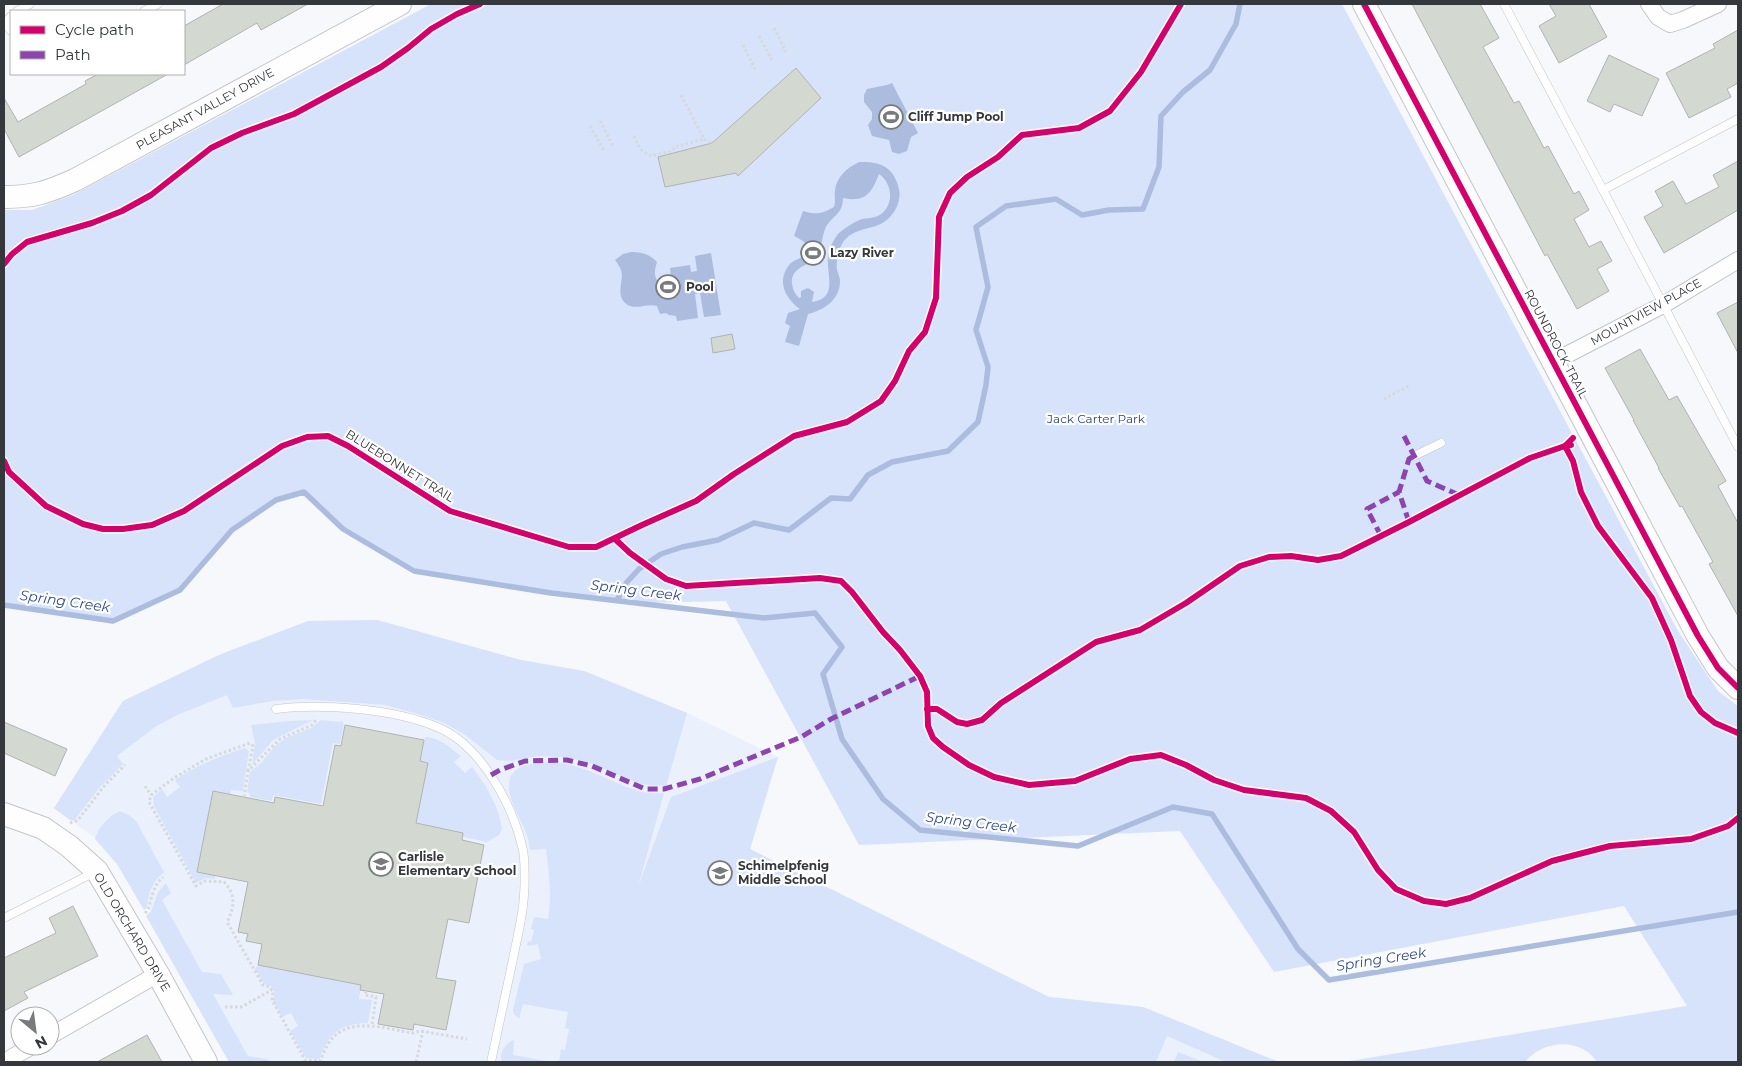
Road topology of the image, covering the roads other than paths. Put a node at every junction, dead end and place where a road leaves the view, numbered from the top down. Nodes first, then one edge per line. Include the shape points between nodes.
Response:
1 (30, 4) edge
2 (158, 4) edge
3 (400, 4) edge
4 (1364, 4) edge
5 (1504, 4) edge
6 (1649, 4) edge
7 (1718, 4) edge
8 (19, 10) edge
9 (146, 10) edge
10 (1738, 119) edge
11 (1603, 190) junction
12 (4, 197) edge
13 (1738, 260) edge
14 (1663, 305) junction
15 (1553, 362) junction
16 (1441, 443) dead end
17 (1738, 446) edge
18 (1414, 456) dead end
19 (1738, 688) edge
20 (276, 709) dead end
21 (4, 814) edge
22 (97, 871) junction
23 (4, 918) edge
24 (158, 974) junction
25 (60, 1030) edge
26 (206, 1062) edge
27 (491, 1062) edge

1 - 8 lane
2 - 9 lane
3 - 12 street, PLEASANT VALLEY DRIVE via 75,180 46,193
4 - 15 street, ROUNDROCK TRAIL
5 - 11 lane
6 - 7 street via 1658,17 1670,24
10 - 11 lane
11 - 14 lane
13 - 14 street, MOUNTVIEW PLACE
14 - 15 street, MOUNTVIEW PLACE
14 - 17 lane
15 - 19 street, ROUNDROCK TRAIL via 1698,636 1718,668
16 - 18 lane
20 - 27 lane via 345,708 406,717 438,727 468,747 491,774 508,807 523,851 524,896
21 - 22 street, OLD ORCHARD DRIVE via 43,828
22 - 23 lane
22 - 24 street, OLD ORCHARD DRIVE
24 - 25 street
24 - 26 street, OLD ORCHARD DRIVE

